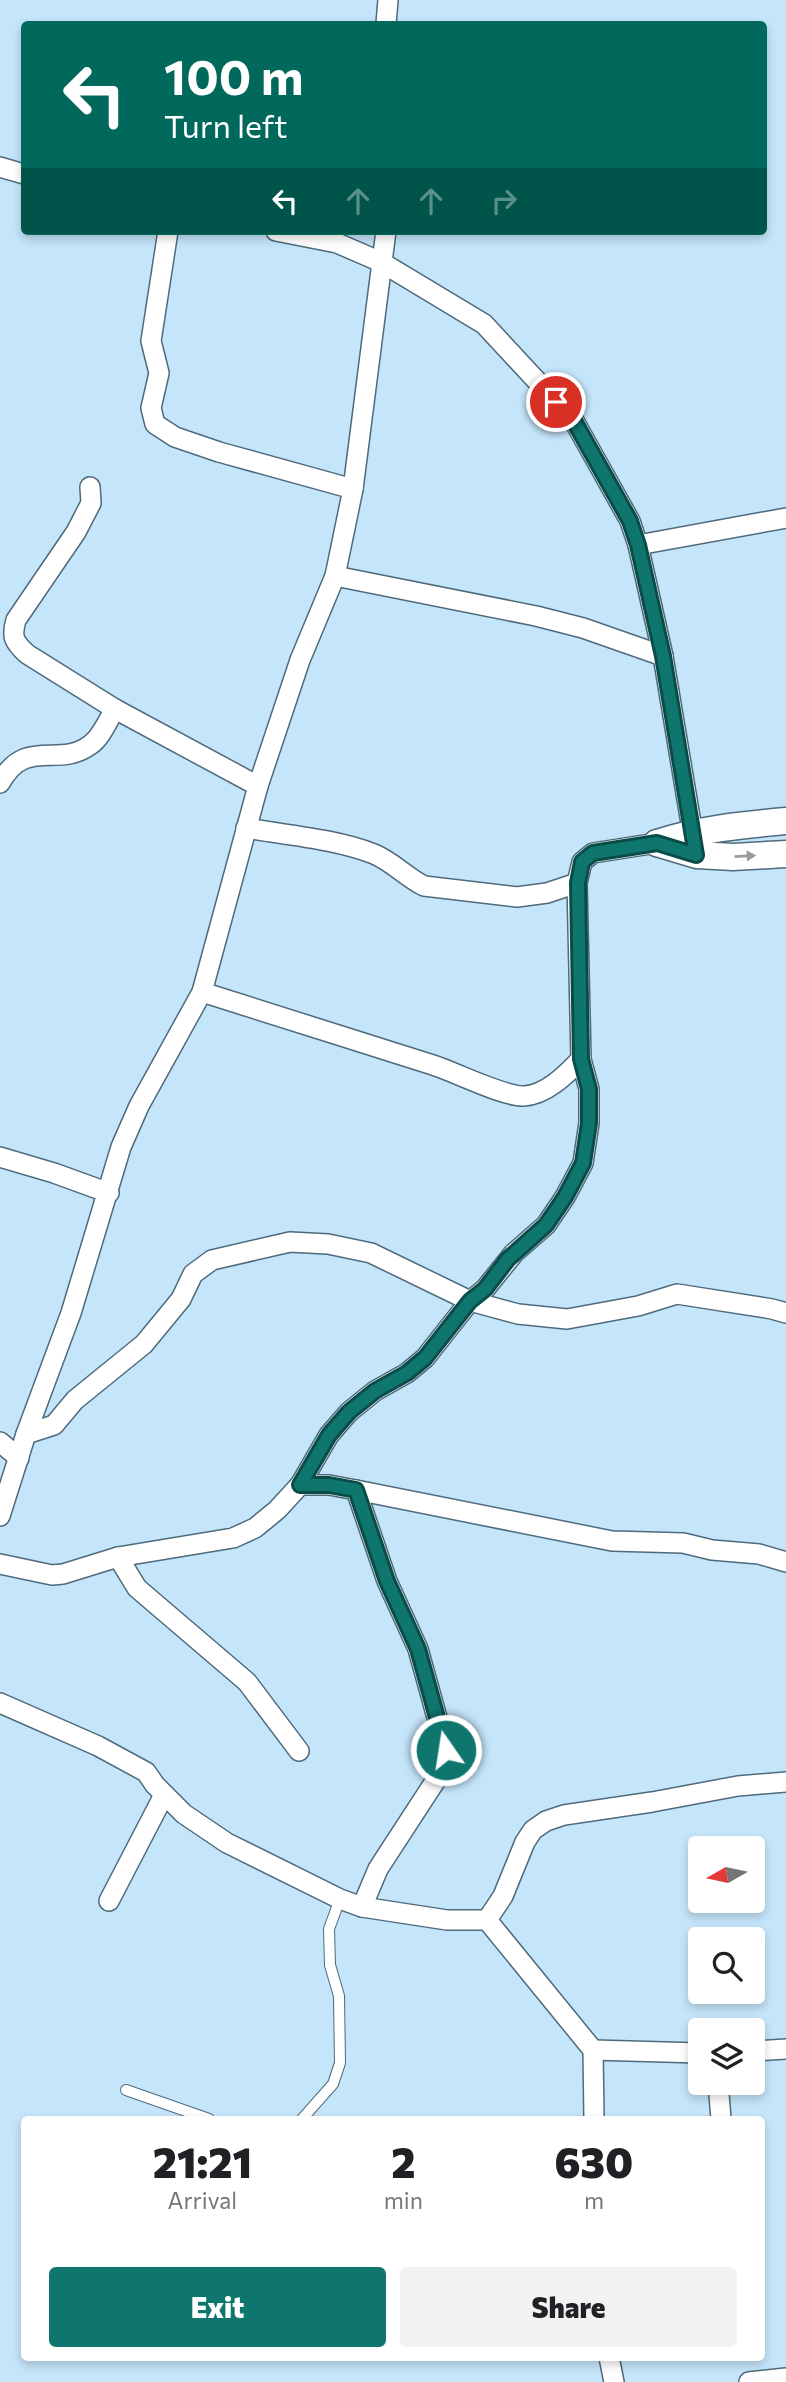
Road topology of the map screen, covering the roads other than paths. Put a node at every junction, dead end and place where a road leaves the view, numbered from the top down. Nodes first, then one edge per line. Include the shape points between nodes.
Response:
1 (388, 0) edge
2 (386, 21) edge
3 (0, 167) edge
4 (21, 173) edge
5 (167, 235) edge
6 (296, 235) edge
7 (385, 235) edge
8 (381, 262) junction
9 (90, 487) dead end
10 (353, 489) junction
11 (786, 518) edge
12 (638, 545) junction
13 (335, 576) junction
14 (663, 656) junction
15 (115, 709) junction
16 (0, 783) edge
17 (258, 786) junction
18 (786, 821) edge
19 (246, 828) junction
20 (657, 843) joint
21 (694, 843) junction
22 (786, 854) edge
23 (578, 883) junction
24 (202, 992) junction
25 (581, 1059) junction
26 (0, 1157) edge
27 (109, 1193) junction
28 (470, 1301) junction
29 (786, 1313) edge
30 (26, 1434) junction
31 (0, 1442) edge
32 (19, 1458) junction
33 (300, 1485) junction
34 (356, 1490) junction
35 (0, 1516) edge
36 (118, 1557) junction
37 (786, 1562) edge
38 (0, 1564) edge
39 (0, 1703) edge
40 (299, 1751) dead end
41 (786, 1782) edge
42 (164, 1795) junction
43 (340, 1899) junction
44 (109, 1901) dead end
45 (362, 1907) junction
46 (487, 1920) junction
47 (786, 2049) edge
48 (593, 2050) junction
49 (765, 2050) edge
50 (688, 2053) edge
51 (126, 2090) dead end
52 (719, 2095) edge
53 (200, 2116) edge
54 (305, 2116) edge
55 (594, 2116) edge
56 (721, 2116) edge
57 (611, 2361) edge
58 (786, 2378) edge
59 (614, 2382) edge
60 (749, 2382) edge

1 - 2 street
3 - 4 street
5 - 10 street via 151,341 159,373 151,408 155,424 174,437 219,452
6 - 8 street via 337,243
7 - 8 street
8 - 10 street
8 - 12 street via 484,324 574,421 630,521
9 - 15 street via 86,514 20,613 13,637 27,654
10 - 13 street
11 - 12 street
12 - 14 street
13 - 14 street via 536,616
13 - 17 street via 300,660
14 - 21 street
15 - 16 street via 93,744 81,751 34,755 16,762
15 - 17 street
17 - 19 street
18 - 21 street
19 - 23 street via 372,853 424,886 517,897
19 - 24 street
20 - 21 street
20 - 23 street via 593,853 582,862
21 -> 22 street via 733,857
23 - 25 street
24 - 25 street via 435,1065 512,1095 533,1095
24 - 27 street via 139,1106 121,1147
25 - 28 street via 589,1089 583,1163 546,1225
26 - 27 street
27 - 30 street
28 - 29 street via 518,1314 567,1319 685,1294
28 - 30 street via 371,1252 328,1244 289,1242 212,1260 193,1274 181,1299 144,1344 75,1400 54,1425
28 - 33 street via 425,1358 349,1412 329,1435
30 - 32 street
31 - 32 street
32 - 35 street
33 - 34 street
33 - 36 street via 255,1528 233,1538
34 - 37 street via 612,1541 684,1543 759,1553
34 - 45 street via 387,1581 418,1649 446,1750 445,1766 378,1869
36 - 38 street via 52,1574
36 - 40 street via 137,1588 247,1682
39 - 42 street via 146,1772
41 - 46 street via 738,1786 546,1821 525,1842 503,1896
42 - 43 street via 227,1843
42 - 44 street
43 - 45 street
43 - 54 lane via 329,1929 330,1965 339,1996 340,2063 333,2084
45 - 46 street via 447,1920
46 - 48 street
47 - 49 street
48 - 50 street
48 - 55 street
51 - 53 lane
52 - 56 street
57 - 59 street
58 - 60 street

